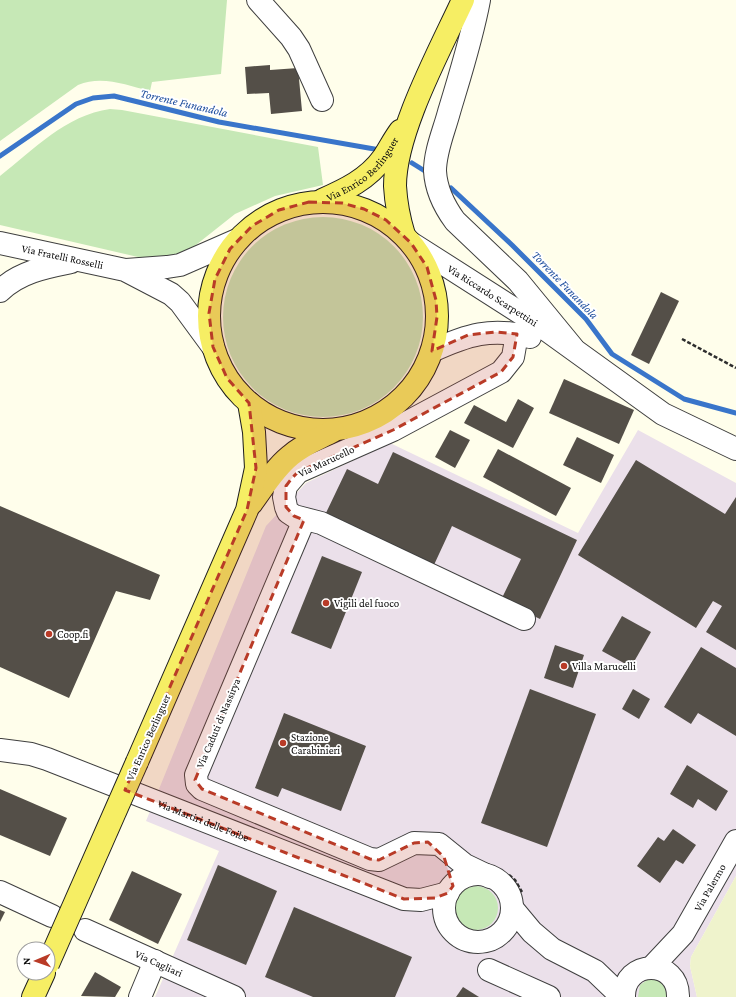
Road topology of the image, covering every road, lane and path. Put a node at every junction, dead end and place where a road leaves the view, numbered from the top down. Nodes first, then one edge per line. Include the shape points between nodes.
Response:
1 (258, 0) edge
2 (463, 0) edge
3 (479, 0) edge
4 (322, 100) dead end
5 (413, 111) junction
6 (319, 201) junction
7 (408, 239) junction
8 (237, 240) junction
9 (0, 243) edge
10 (78, 260) junction
11 (125, 270) junction
12 (0, 291) edge
13 (517, 334) junction
14 (682, 339) dead end
15 (213, 346) junction
16 (573, 348) junction
17 (432, 351) junction
18 (736, 368) edge
19 (249, 403) junction
20 (337, 429) junction
21 (736, 449) edge
22 (247, 510) junction
23 (304, 520) junction
24 (524, 619) dead end
25 (0, 750) edge
26 (736, 841) edge
27 (428, 842) junction
28 (490, 877) junction
29 (450, 889) junction
30 (0, 892) edge
31 (404, 899) junction
32 (512, 908) junction
33 (52, 916) dead end
34 (450, 927) junction
35 (85, 930) dead end
36 (683, 934) junction
37 (495, 938) junction
38 (56, 946) edge
39 (552, 949) junction
40 (155, 961) junction
41 (652, 967) junction
42 (488, 970) dead end
43 (595, 971) junction
44 (632, 976) junction
45 (40, 981) edge
46 (678, 991) edge
47 (33, 997) edge
48 (140, 997) edge
49 (234, 997) edge
50 (549, 997) edge
51 (623, 997) edge

1 - 4 street via 292,37
2 - 5 main road, Via Enrico Berlinguer
3 - 16 street via 438,149 435,171 437,186 447,212 454,222 518,281
5 - 6 main road, Via Enrico Berlinguer via 383,158 369,173 347,189
5 - 7 main road, Via Enrico Berlinguer via 403,141 396,181 399,217
6 - 7 main road, Via Enrico Berlinguer via 342,203 364,209 386,220
6 - 8 main road, Via Enrico Berlinguer via 289,206 270,214
7 - 16 street, Via Riccardo Scarpettini
7 - 17 main road, Via Enrico Berlinguer via 427,267 436,300 437,317
8 - 11 street, Via Fratelli Rosselli via 180,265
8 - 15 main road, Via Enrico Berlinguer via 219,269 212,290 209,313
9 - 10 street, Via Fratelli Rosselli
10 - 11 street, Via Fratelli Rosselli
10 - 12 street via 40,268 18,277
11 - 15 street, Via Fratelli Rosselli via 171,294
13 - 16 street, Via Riccardo Scarpettini
13 - 17 street, Via Riccardo Scarpettini via 495,332 468,335
13 - 23 street, Via Marucello via 513,357 501,372 393,430 298,472 286,486 284,498 288,512
14 - 18 path
15 - 19 main road, Via Enrico Berlinguer via 227,378
16 - 21 street, Via Riccardo Scarpettini via 663,414
17 - 20 main road, Via Enrico Berlinguer via 418,380 396,404 386,412 362,423
19 - 20 main road, Via Enrico Berlinguer via 290,425 306,429
19 - 22 main road, Via Enrico Berlinguer via 256,468
20 - 22 main road, Via Enrico Berlinguer via 304,446 280,465
22 - 38 main road, Via Enrico Berlinguer, bridge
23 - 24 street, Via Marucello via 321,523
23 - 27 street, Via Caduti di Nassirya via 195,780 202,789 370,859 379,860 414,843
25 - 31 street, Via Martiri delle Foibe via 47,759
26 - 36 street, Via Palermo
27 - 28 street via 439,844 466,864
27 - 29 street via 444,857 448,865
28 - 29 street via 464,877
28 - 32 street via 506,890
29 - 31 street, Via Martiri delle Foibe via 421,900
29 - 34 street via 444,908 445,918
30 - 33 street
31 - 34 street, Via Martiri delle Foibe
32 - 37 street via 509,922
32 - 39 street via 532,932
34 - 37 street via 457,935 470,941 486,942
35 - 40 street, Via Cagliari
36 - 41 street, Via Palermo
36 - 46 street, Via Palermo
37 - 39 street via 506,938
39 - 43 street
40 - 48 street
40 - 49 street, Via Cagliari
41 - 44 street via 641,969
41 - 46 street via 666,972
42 - 50 street
43 - 44 street
43 - 51 street
44 - 51 street via 625,986
45 - 47 main road

